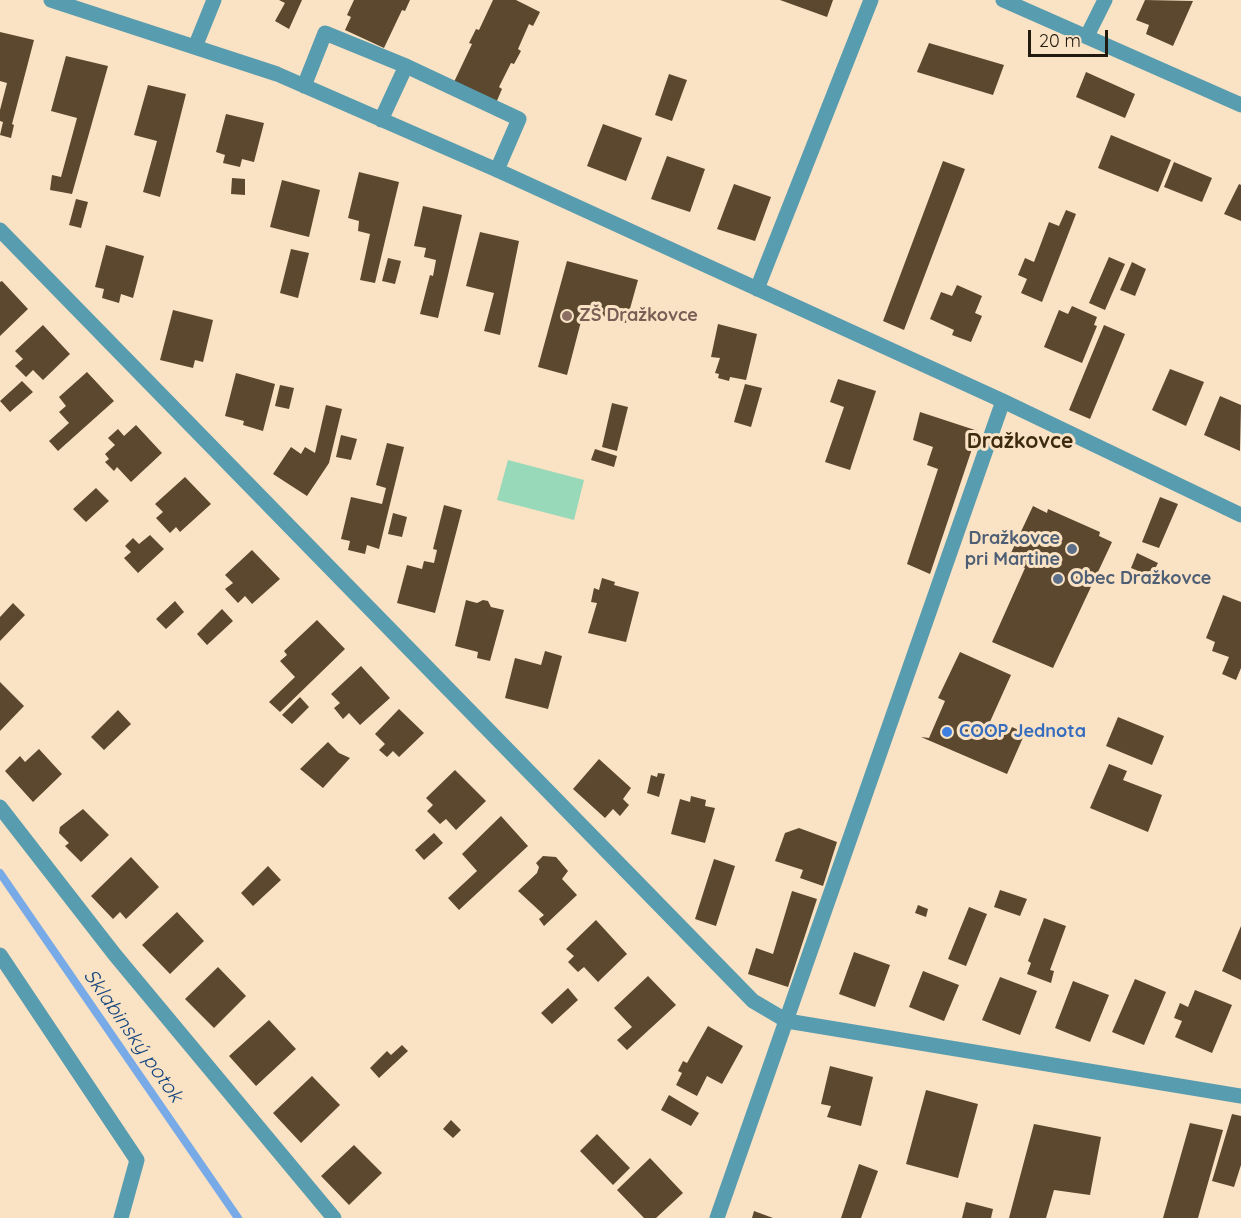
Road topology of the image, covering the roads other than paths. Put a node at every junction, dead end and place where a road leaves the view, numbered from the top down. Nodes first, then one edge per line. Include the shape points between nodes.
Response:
1 (51, 0) edge
2 (214, 0) edge
3 (871, 0) edge
4 (1003, 0) edge
5 (1105, 0) edge
6 (1087, 36) junction
7 (195, 47) junction
8 (406, 66) junction
9 (304, 86) junction
10 (1241, 105) edge
11 (381, 120) junction
12 (497, 170) junction
13 (0, 230) edge
14 (757, 289) junction
15 (1003, 401) junction
16 (1241, 515) edge
17 (0, 807) edge
18 (0, 955) edge
19 (787, 1021) junction
20 (1241, 1096) edge
21 (121, 1218) edge
22 (334, 1218) edge
23 (717, 1218) edge

1 - 7 street
2 - 7 street
3 - 14 street
4 - 6 street
5 - 6 street
6 - 10 street
7 - 9 street
8 - 9 street via 325,33
8 - 11 street
8 - 12 street via 519,119
9 - 11 street
11 - 12 street
12 - 14 street
13 - 19 street via 753,1001
14 - 15 street
15 - 16 street
15 - 19 street
17 - 22 street via 115,955
18 - 21 street via 136,1160
19 - 20 street
19 - 23 street

